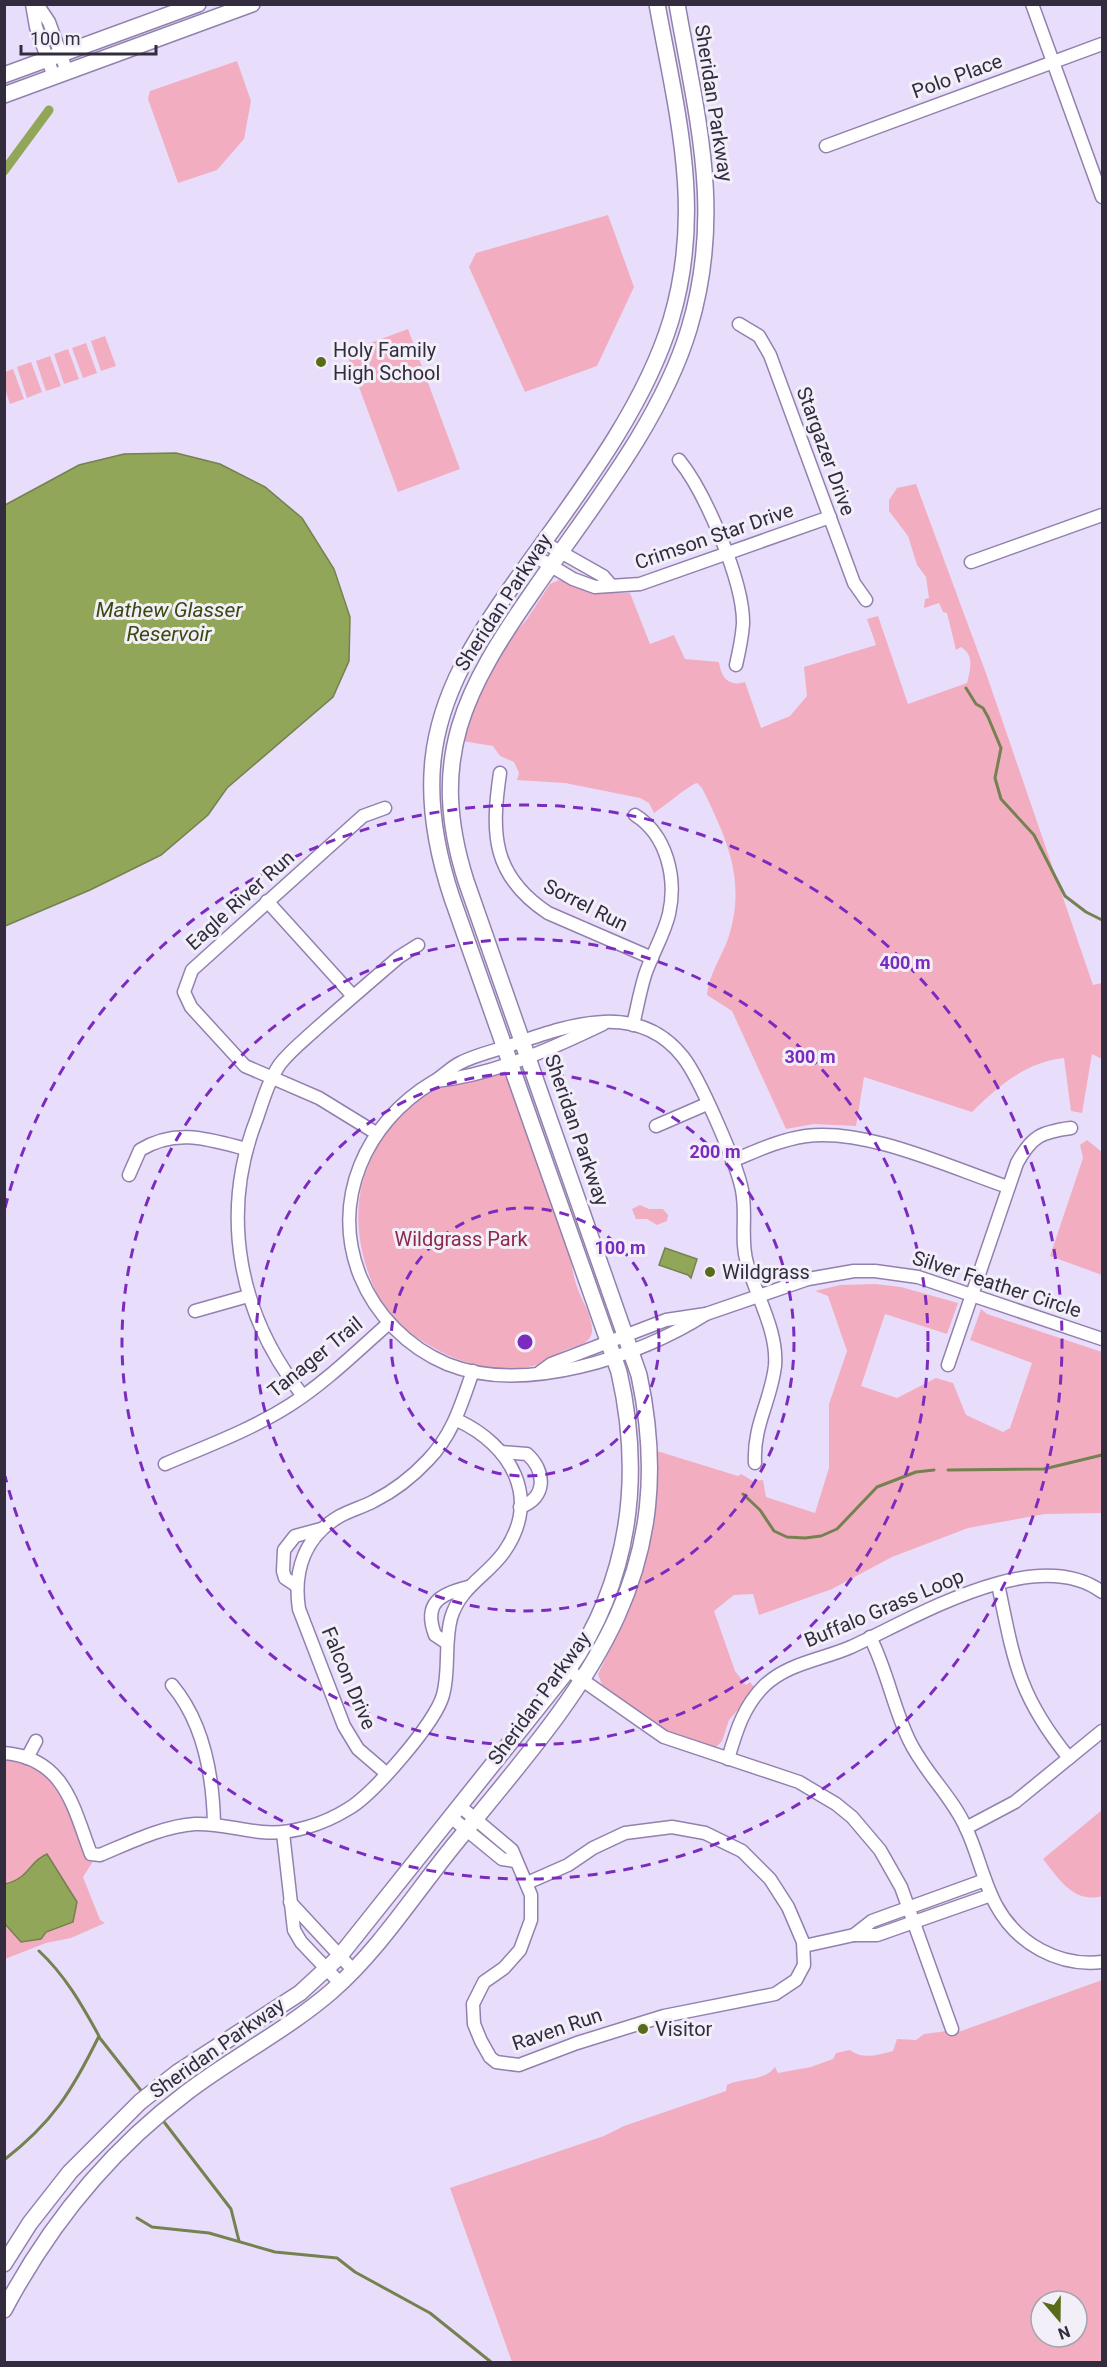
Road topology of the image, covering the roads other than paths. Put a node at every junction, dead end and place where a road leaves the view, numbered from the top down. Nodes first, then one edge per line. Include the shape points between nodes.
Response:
1 (32, 4) edge
2 (37, 4) edge
3 (198, 4) edge
4 (252, 4) edge
5 (657, 4) edge
6 (677, 4) edge
7 (1032, 4) edge
8 (1102, 44) edge
9 (54, 57) junction
10 (1053, 62) junction
11 (4, 75) edge
12 (61, 75) junction
13 (4, 95) edge
14 (826, 146) dead end
15 (1102, 197) edge
16 (739, 324) dead end
17 (679, 460) dead end
18 (1102, 515) edge
19 (830, 517) junction
20 (543, 542) junction
21 (559, 553) junction
22 (533, 555) junction
23 (725, 555) junction
24 (971, 562) dead end
25 (550, 566) junction
26 (610, 584) junction
27 (866, 600) dead end
28 (736, 665) dead end
29 (500, 773) dead end
30 (385, 808) dead end
31 (635, 815) dead end
32 (267, 902) junction
33 (418, 945) dead end
34 (652, 958) junction
35 (353, 996) junction
36 (633, 1025) junction
37 (525, 1048) junction
38 (507, 1055) junction
39 (271, 1080) junction
40 (707, 1104) junction
41 (656, 1126) dead end
42 (1071, 1128) dead end
43 (376, 1133) junction
44 (246, 1149) junction
45 (732, 1161) junction
46 (129, 1175) dead end
47 (1008, 1187) junction
48 (972, 1295) junction
49 (248, 1296) junction
50 (758, 1296) junction
51 (195, 1311) dead end
52 (388, 1323) junction
53 (1102, 1339) edge
54 (629, 1342) junction
55 (612, 1349) junction
56 (948, 1365) dead end
57 (472, 1371) junction
58 (303, 1396) junction
59 (457, 1420) junction
60 (501, 1452) junction
61 (755, 1463) dead end
62 (165, 1464) dead end
63 (520, 1507) junction
64 (321, 1529) junction
65 (998, 1584) junction
66 (297, 1586) junction
67 (468, 1587) junction
68 (1102, 1592) edge
69 (870, 1637) junction
70 (447, 1642) junction
71 (568, 1670) junction
72 (582, 1681) junction
73 (172, 1684) dead end
74 (1102, 1731) edge
75 (36, 1741) dead end
76 (4, 1753) edge
77 (27, 1758) junction
78 (1069, 1758) junction
79 (728, 1759) junction
80 (386, 1773) junction
81 (456, 1812) junction
82 (214, 1824) junction
83 (471, 1824) junction
84 (966, 1828) junction
85 (283, 1833) junction
86 (985, 1880) junction
87 (527, 1883) junction
88 (991, 1895) junction
89 (290, 1902) junction
90 (910, 1915) junction
91 (804, 1946) junction
92 (339, 1958) junction
93 (1102, 1962) edge
94 (327, 1970) junction
95 (353, 1970) junction
96 (340, 1983) junction
97 (952, 2029) dead end
98 (4, 2264) edge
99 (4, 2310) edge

1 - 9 street via 36,27
2 - 9 street via 49,22
3 - 9 main road
4 - 12 main road
5 - 20 main road, Sheridan Parkway via 687,175 687,231 679,288 661,349 641,394
6 - 21 main road, Sheridan Parkway via 706,176 706,237 697,299 666,389
7 - 10 street
8 - 10 street, Polo Place
9 - 11 main road
9 - 12 street
10 - 14 street, Polo Place
10 - 15 street
12 - 13 main road
16 - 19 street, Stargazer Drive via 759,336 770,354
17 - 23 street via 702,493
18 - 24 street
19 - 23 street, Crimson Star Drive
19 - 27 street, Stargazer Drive via 854,583
20 - 21 street
20 - 22 main road, Sheridan Parkway
21 - 25 main road, Sheridan Parkway
21 - 26 street via 603,576
22 - 25 street, Crimson Star Drive
22 - 38 main road, Sheridan Parkway via 461,666 442,716 432,776 432,809 440,859
23 - 26 street, Crimson Star Drive via 648,582
23 - 28 street via 742,607
25 - 26 street, Crimson Star Drive via 595,587
25 - 37 main road, Sheridan Parkway via 474,683 460,721 451,778 453,826 460,861
29 - 34 street, Sorrel Run via 494,827 500,856 514,882 548,913
30 - 32 street, Eagle River Run via 363,816
31 - 34 street via 648,823 657,836 671,883 669,914
32 - 35 street
32 - 39 street, Eagle River Run via 192,970 184,992 190,1007 235,1058
33 - 35 street
34 - 36 street
35 - 39 street via 286,1057
36 - 37 street via 606,1022 567,1026
36 - 40 street via 660,1036 682,1056
37 - 38 street
37 - 54 main road, Sheridan Parkway
38 - 43 street via 462,1062 398,1107
38 - 55 main road, Sheridan Parkway
39 - 43 street, Eagle River Run via 319,1098
39 - 44 street
40 - 41 street
40 - 45 street
42 - 47 street via 1046,1131 1033,1139 1017,1163
43 - 52 street via 354,1180 350,1231 364,1286
44 - 46 street via 201,1137 175,1136 140,1150
44 - 49 street via 237,1223 241,1270
45 - 47 street via 790,1139 844,1136 880,1143
45 - 50 street via 742,1192 746,1261
47 - 48 street
48 - 50 street, Silver Feather Circle via 918,1277 865,1271 808,1279
48 - 53 street, Silver Feather Circle
48 - 56 street
49 - 51 street
49 - 58 street via 266,1341
50 - 54 street, Silver Feather Circle via 706,1314 666,1320
50 - 61 street via 772,1336 774,1366 753,1440
52 - 57 street via 431,1356
52 - 58 street, Tanager Trail
54 - 55 street, Silver Feather Circle
54 - 72 main road, Sheridan Parkway via 649,1436 649,1486 643,1535 637,1566 619,1615
55 - 57 street, Silver Feather Circle via 551,1364 540,1372 504,1375
55 - 71 main road, Sheridan Parkway via 631,1437 632,1486 627,1524 607,1598
57 - 59 street, Falcon Drive
58 - 62 street, Tanager Trail via 266,1419
59 - 60 street via 487,1436
59 - 64 street, Falcon Drive via 429,1459 401,1485
60 - 63 street via 519,1486
60 - 63 street via 527,1454 540,1469 540,1490 534,1500
63 - 67 street via 513,1538 502,1555
64 - 66 street, Falcon Drive via 308,1545
64 - 66 street, Falcon Drive via 295,1536 284,1550 285,1578
65 - 68 street, Buffalo Grass Loop via 1058,1576 1083,1581
65 - 69 street, Buffalo Grass Loop via 932,1606
65 - 78 street via 1022,1685 1036,1714
66 - 80 street, Falcon Drive via 299,1609 344,1726 358,1749
67 - 70 street via 451,1618
67 - 70 street via 444,1594 432,1608 435,1635
69 - 79 street, Buffalo Grass Loop via 791,1668 765,1685 744,1712
69 - 84 street via 882,1660 908,1739
70 - 80 street via 446,1679 438,1708
71 - 72 street
71 - 81 main road, Sheridan Parkway
72 - 79 street via 664,1737
72 - 83 main road, Sheridan Parkway
73 - 82 street via 183,1698 207,1758
74 - 78 street
75 - 77 street
76 - 77 street
77 - 82 street via 59,1779 92,1854 100,1855 168,1829
78 - 84 street via 1015,1802
79 - 90 street via 799,1782 852,1817 891,1868
80 - 85 street via 366,1797 348,1810
81 - 83 street, Raven Run
81 - 92 main road, Sheridan Parkway
82 - 85 street
83 - 87 street, Raven Run via 512,1850
83 - 95 main road, Sheridan Parkway
84 - 86 street
85 - 89 street
86 - 88 street
86 - 90 street
87 - 91 street via 624,1833 656,1827 691,1829 742,1851 760,1867 788,1907
87 - 91 street, Raven Run via 532,1908 526,1939 512,1960 484,1982 473,2004 474,2024 485,2051 503,2065 519,2066 611,2031 664,2016 775,1994 788,1988 801,1972
88 - 90 street
88 - 93 street via 1011,1928 1037,1949 1078,1962
89 - 92 street
89 - 94 street via 294,1930
90 - 91 street via 872,1922 854,1935
90 - 97 street
92 - 94 main road, Sheridan Parkway
92 - 95 street
94 - 96 street
94 - 98 main road, Sheridan Parkway via 300,1993 178,2072 106,2133 49,2197
95 - 96 main road, Sheridan Parkway
96 - 99 main road, Sheridan Parkway via 284,2027 188,2091 125,2145 59,2221

